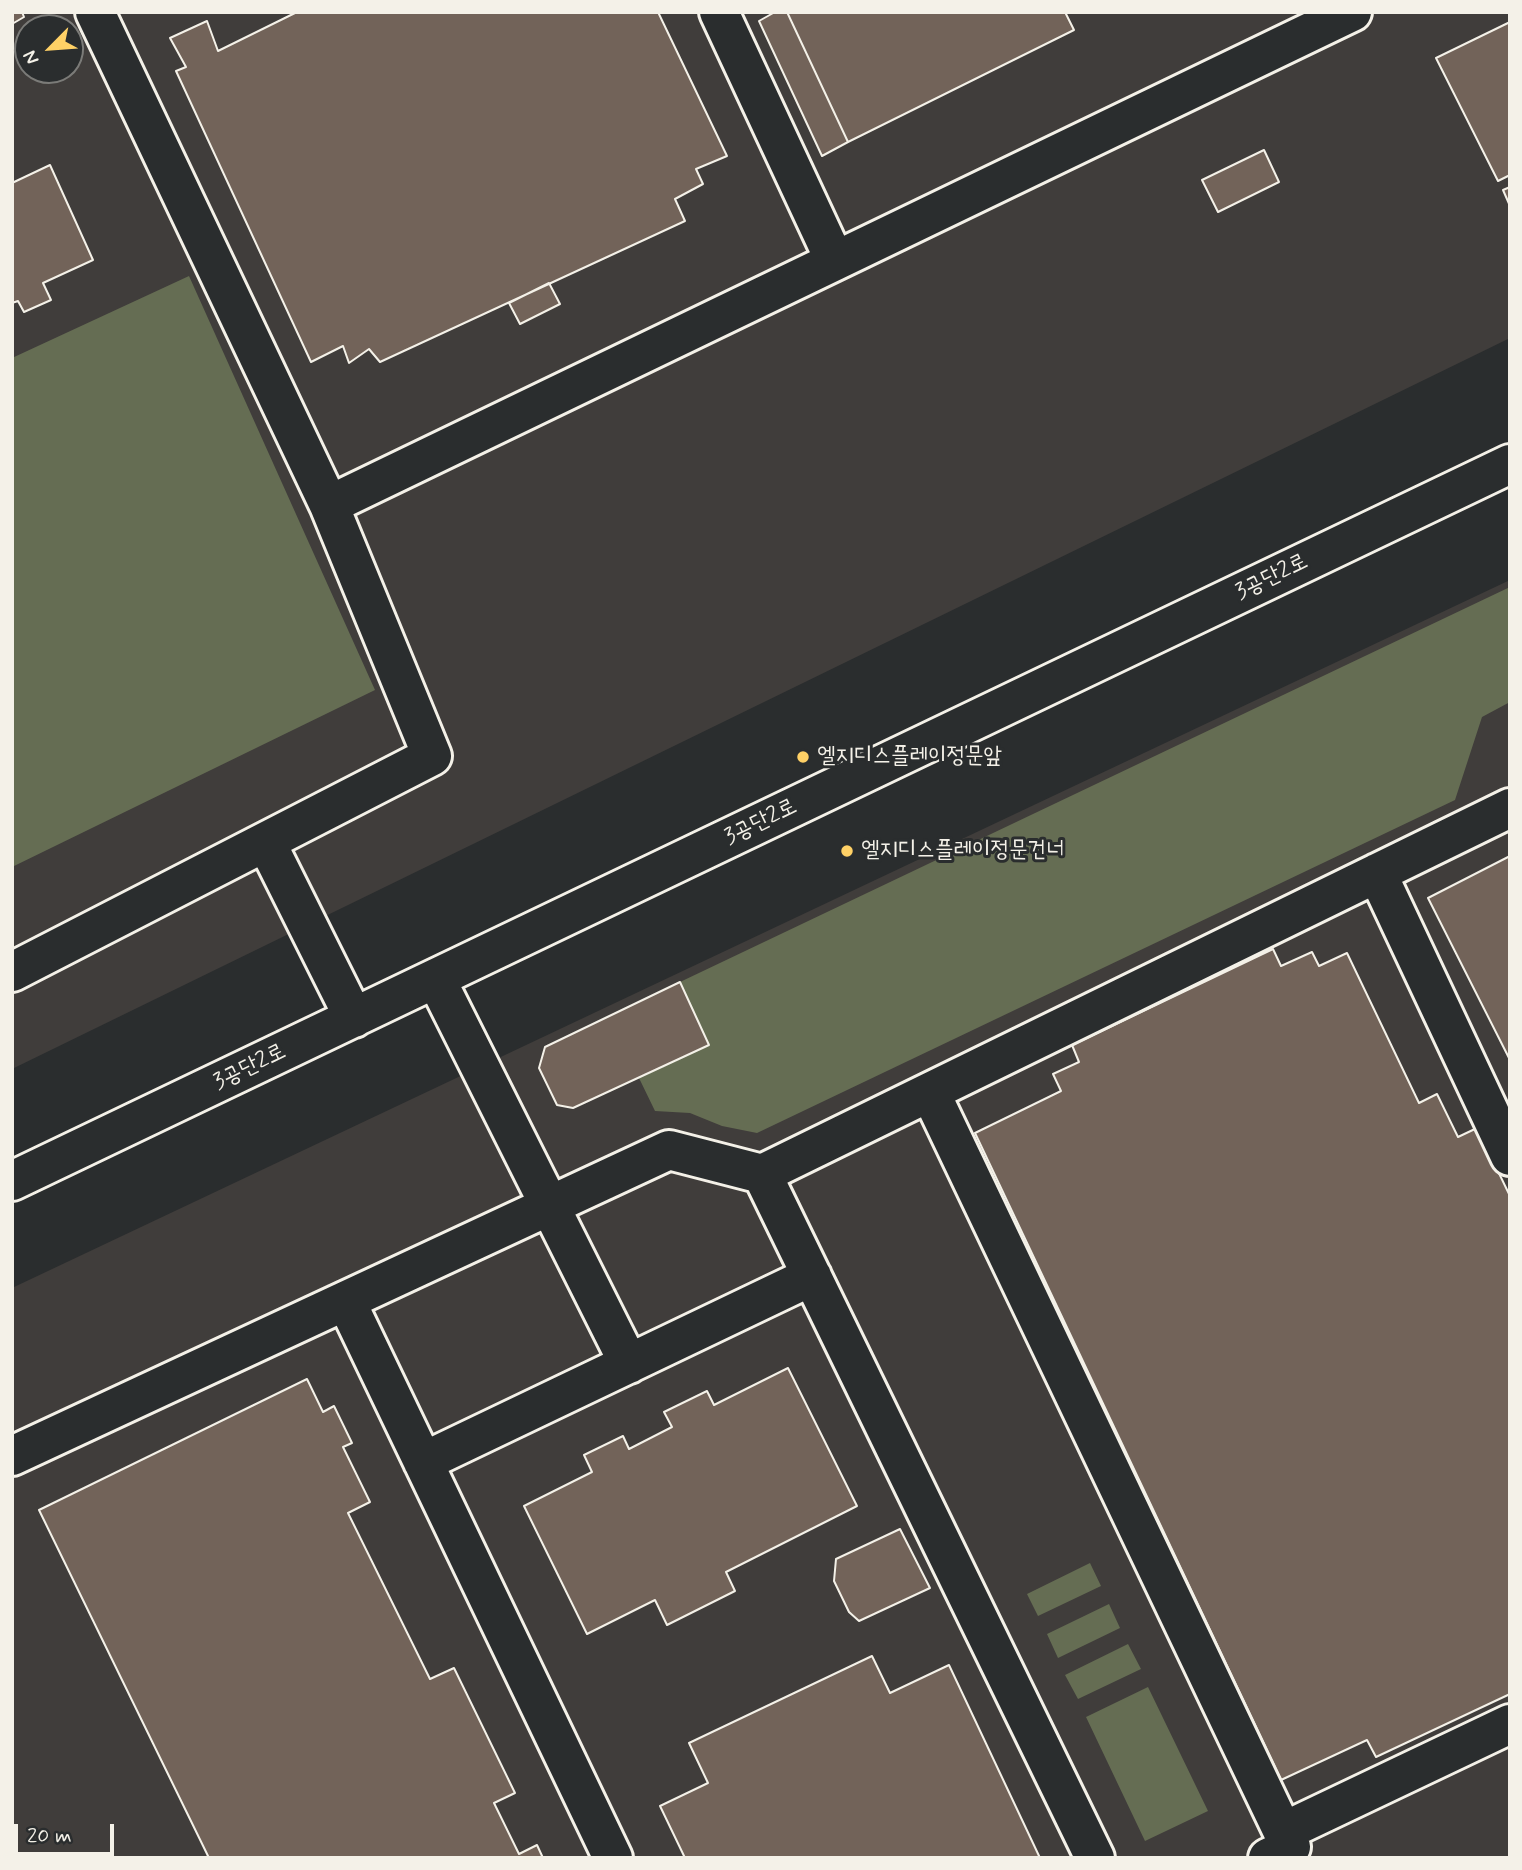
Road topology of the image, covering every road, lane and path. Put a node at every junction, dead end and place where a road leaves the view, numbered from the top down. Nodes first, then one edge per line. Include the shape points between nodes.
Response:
1 (95, 12) edge
2 (719, 12) edge
3 (1352, 12) edge
4 (835, 261) junction
5 (1510, 464) edge
6 (329, 505) junction
7 (1510, 808) edge
8 (267, 842) junction
9 (1377, 873) junction
10 (12, 972) edge
11 (436, 979) junction
12 (354, 1018) junction
13 (930, 1092) junction
14 (1510, 1156) edge
15 (762, 1174) junction
16 (12, 1181) edge
17 (551, 1205) junction
18 (812, 1276) junction
19 (346, 1301) junction
20 (629, 1364) junction
21 (12, 1457) edge
22 (423, 1462) junction
23 (1510, 1724) edge
24 (1275, 1845) edge
25 (613, 1858) edge
26 (1095, 1858) edge

1 - 6 street
2 - 4 street
3 - 4 street
4 - 6 street
5 - 11 street, 3공단2로
6 - 8 street via 432,756
7 - 9 street
8 - 10 street
8 - 12 street
9 - 13 street
9 - 14 street
11 - 12 street, 3공단2로
11 - 17 street
12 - 16 street, 3공단2로
13 - 15 street
13 - 24 street
15 - 17 street via 669,1150
15 - 18 street
17 - 19 street
17 - 20 street
18 - 20 street
18 - 26 street
19 - 21 street
19 - 22 street
20 - 22 street
22 - 25 street
23 - 24 street

